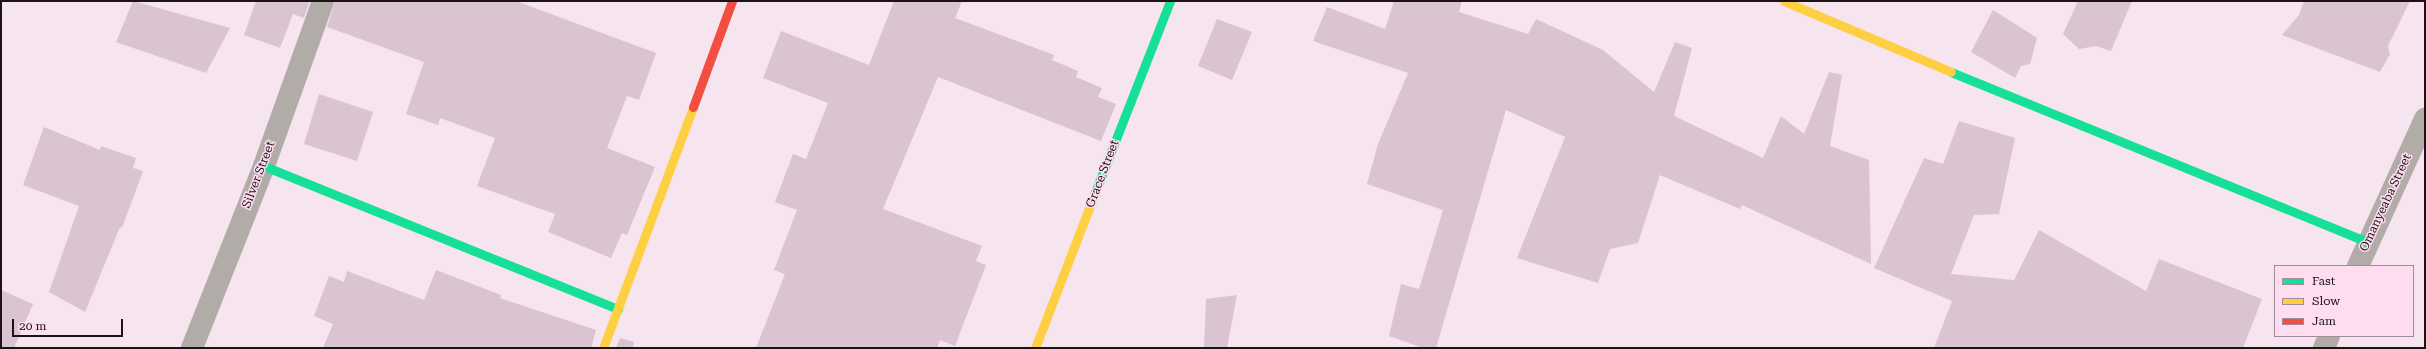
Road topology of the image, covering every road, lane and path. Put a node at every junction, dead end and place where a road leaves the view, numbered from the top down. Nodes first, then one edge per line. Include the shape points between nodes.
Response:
1 (323, 1) edge
2 (732, 1) edge
3 (1170, 1) edge
4 (1784, 1) edge
5 (2425, 119) edge
6 (264, 166) junction
7 (2368, 242) junction
8 (2358, 265) edge
9 (618, 309) junction
10 (2329, 337) edge
11 (192, 348) edge
12 (603, 348) edge
13 (1035, 348) edge
14 (2324, 348) edge

1 - 6 street, Silver Street
2 - 9 street
3 - 13 street, Grace Street
4 - 7 street via 1855,33
5 - 7 street, Omanyeaba Street
6 - 9 street
6 - 11 street, Silver Street
7 - 8 street, Omanyeaba Street
9 - 12 street
10 - 14 street

